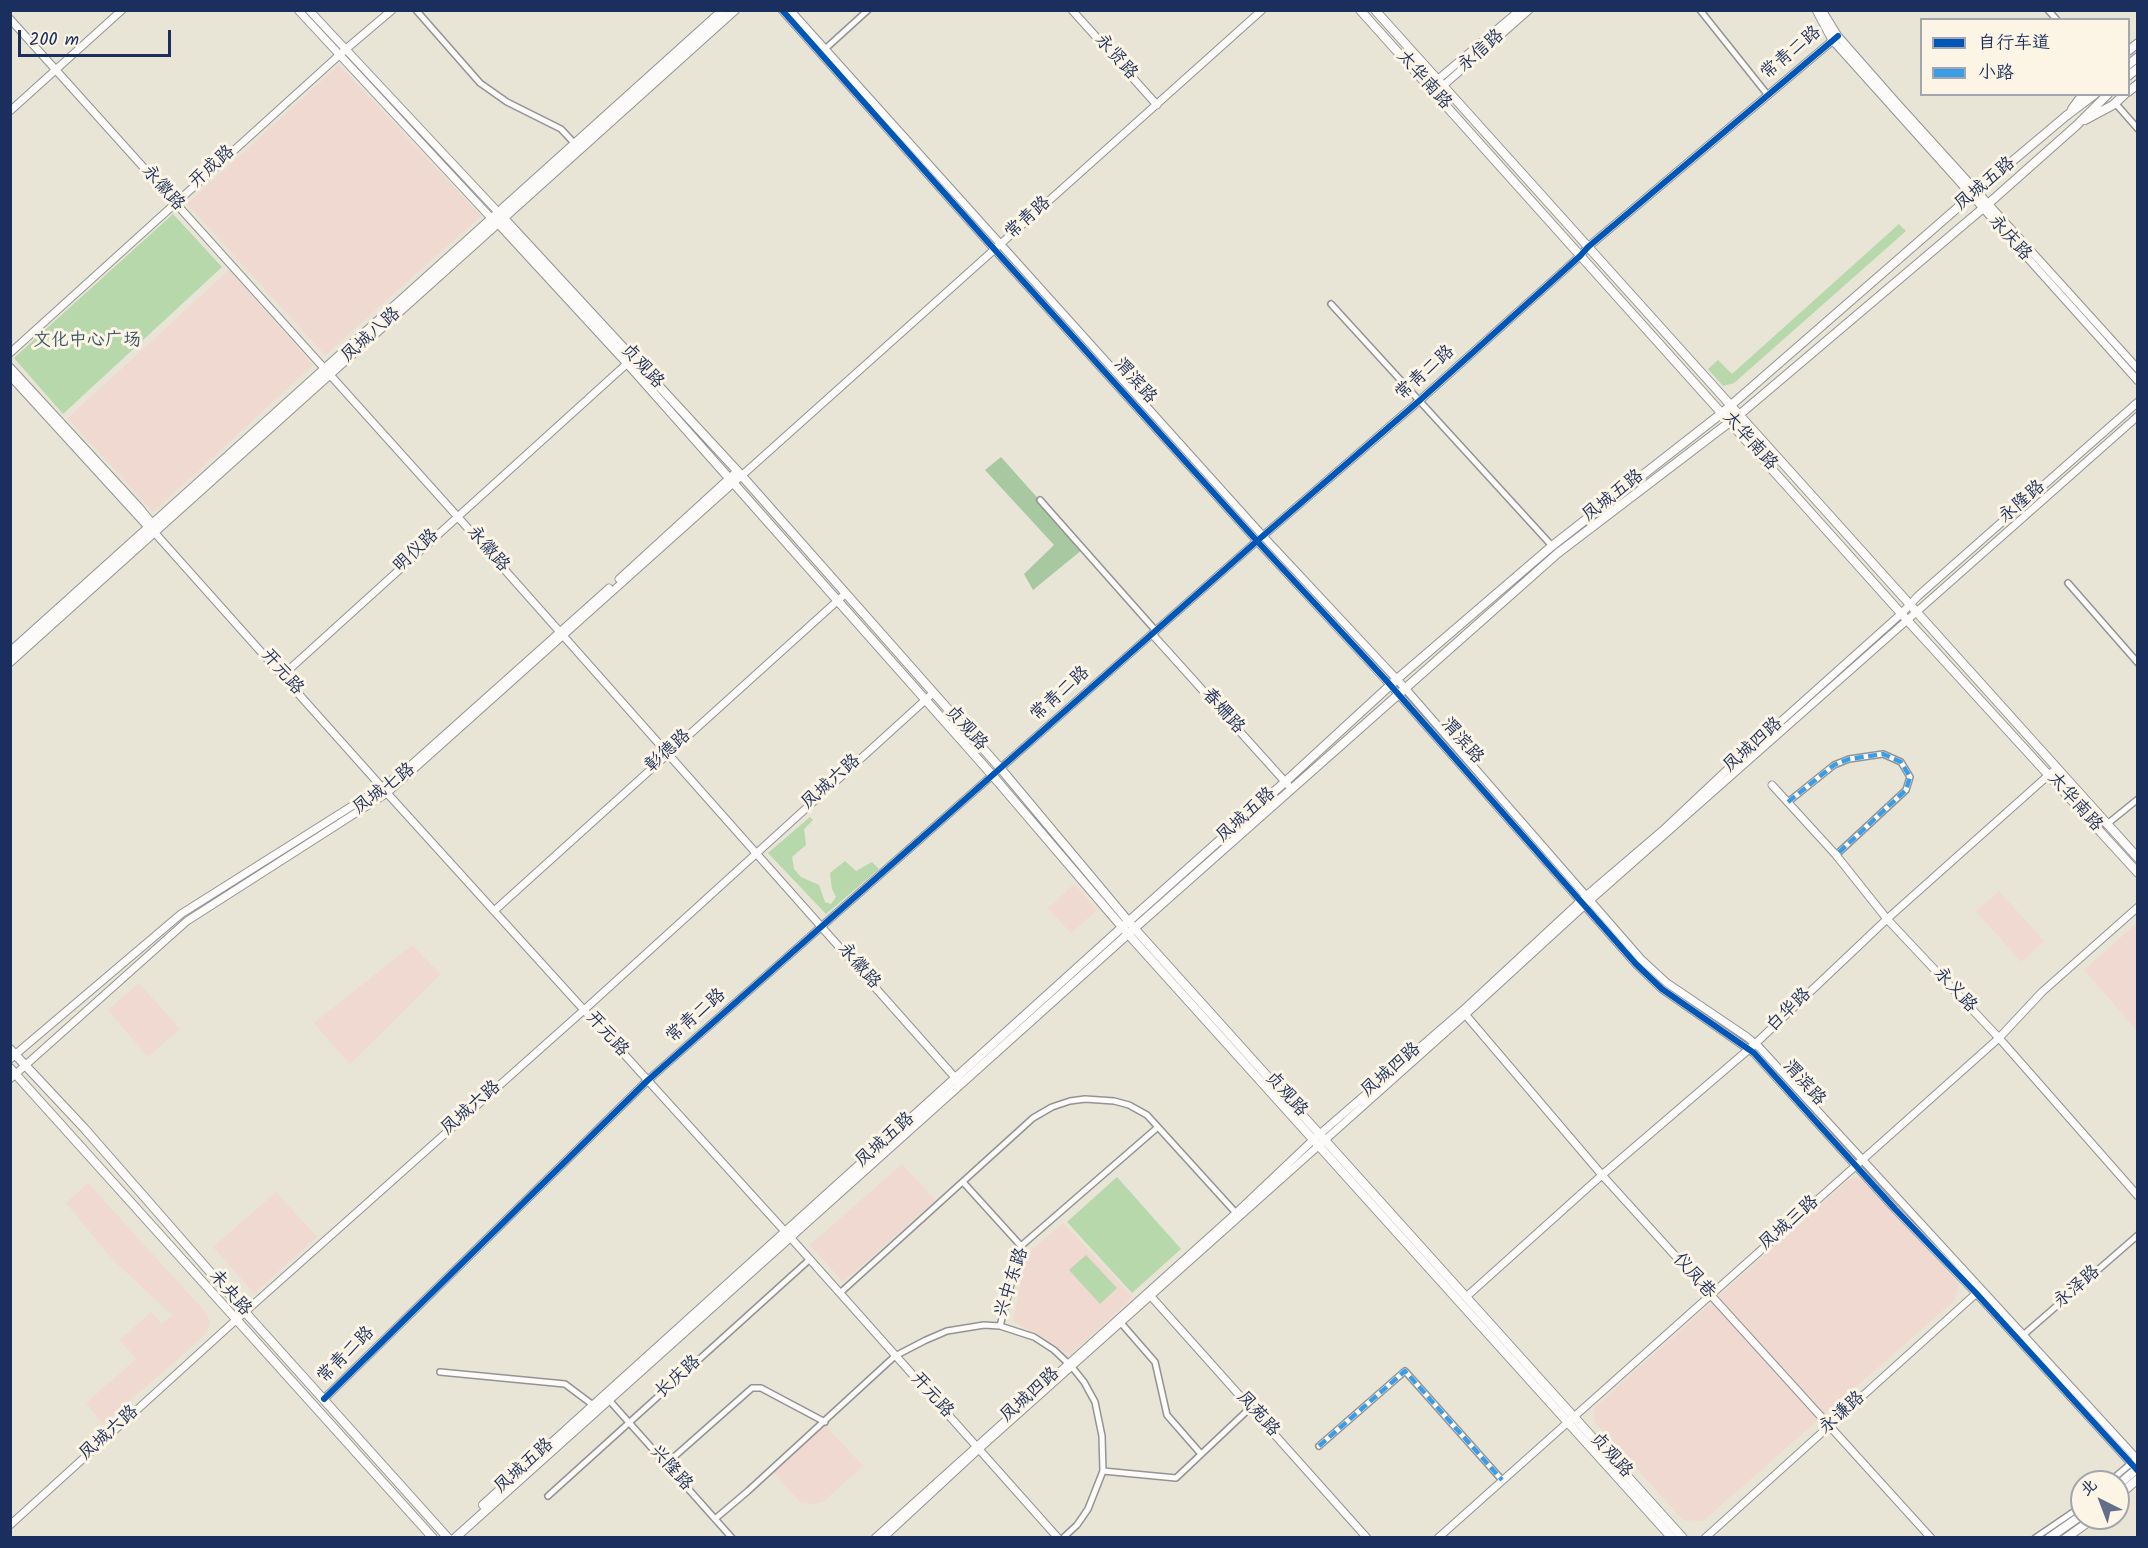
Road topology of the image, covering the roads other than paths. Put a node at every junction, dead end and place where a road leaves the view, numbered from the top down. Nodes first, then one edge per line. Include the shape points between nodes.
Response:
1 (122, 10) edge
2 (298, 10) edge
3 (309, 10) edge
4 (392, 10) edge
5 (416, 10) edge
6 (723, 10) edge
7 (735, 10) edge
8 (782, 10) edge
9 (790, 10) edge
10 (868, 10) edge
11 (1072, 10) edge
12 (1262, 10) edge
13 (1360, 10) edge
14 (1375, 10) edge
15 (1521, 10) edge
16 (1529, 10) edge
17 (1700, 10) edge
18 (1816, 10) edge
19 (1822, 10) edge
20 (10, 19) edge
21 (1835, 38) junction
22 (823, 51) junction
23 (343, 52) junction
24 (55, 70) junction
25 (1440, 83) junction
26 (1432, 90) junction
27 (1767, 94) junction
28 (2081, 96) edge
29 (2092, 96) edge
30 (2106, 96) edge
31 (2124, 96) edge
32 (2116, 104) dead end
33 (1157, 105) junction
34 (10, 111) edge
35 (2066, 116) junction
36 (2077, 125) junction
37 (2138, 129) edge
38 (578, 147) junction
39 (1975, 194) junction
40 (175, 203) junction
41 (1985, 206) junction
42 (498, 218) junction
43 (1588, 247) junction
44 (998, 248) junction
45 (1580, 256) junction
46 (1331, 304) dead end
47 (10, 352) edge
48 (630, 361) junction
49 (10, 367) edge
50 (2138, 369) edge
51 (327, 372) junction
52 (10, 376) edge
53 (2138, 381) edge
54 (1419, 400) junction
55 (2138, 402) edge
56 (1731, 405) junction
57 (1722, 413) junction
58 (1739, 415) junction
59 (2138, 416) edge
60 (1730, 421) junction
61 (740, 474) junction
62 (731, 480) junction
63 (1040, 500) dead end
64 (457, 516) junction
65 (152, 527) junction
66 (1260, 539) junction
67 (1555, 549) junction
68 (2068, 583) dead end
69 (842, 597) junction
70 (1909, 604) junction
71 (1916, 611) junction
72 (1904, 616) junction
73 (1154, 632) junction
74 (560, 634) junction
75 (10, 652) edge
76 (10, 662) edge
77 (2138, 663) edge
78 (283, 675) junction
79 (1393, 682) junction
80 (1401, 690) junction
81 (933, 693) junction
82 (926, 699) junction
83 (668, 754) junction
84 (1001, 769) junction
85 (2056, 769) junction
86 (993, 776) junction
87 (2049, 776) junction
88 (1772, 785) dead end
89 (1288, 786) junction
90 (384, 790) junction
91 (2138, 799) edge
92 (1788, 802) junction
93 (2106, 825) junction
94 (756, 852) junction
95 (1836, 855) junction
96 (2138, 858) edge
97 (2138, 873) edge
98 (1586, 901) junction
99 (2138, 907) edge
100 (494, 910) junction
101 (1887, 919) junction
102 (822, 926) junction
103 (1128, 927) junction
104 (584, 1010) junction
105 (1464, 1013) junction
106 (1998, 1038) junction
107 (1752, 1046) junction
108 (12, 1055) edge
109 (26, 1066) junction
110 (12, 1074) edge
111 (647, 1081) junction
112 (958, 1082) junction
113 (1158, 1127) junction
114 (1323, 1137) junction
115 (1316, 1143) junction
116 (1860, 1163) junction
117 (1602, 1175) junction
118 (963, 1182) junction
119 (2138, 1196) edge
120 (1236, 1213) junction
121 (787, 1234) junction
122 (2138, 1235) edge
123 (1021, 1246) junction
124 (810, 1260) junction
125 (1979, 1291) junction
126 (840, 1293) junction
127 (1148, 1294) junction
128 (1709, 1294) junction
129 (1466, 1297) junction
130 (245, 1312) junction
131 (237, 1319) junction
132 (1121, 1323) junction
133 (1000, 1326) junction
134 (2021, 1338) junction
135 (895, 1356) junction
136 (1071, 1365) junction
137 (440, 1372) dead end
138 (324, 1399) junction
139 (609, 1400) junction
140 (593, 1405) junction
141 (1250, 1408) junction
142 (1571, 1420) junction
143 (825, 1422) junction
144 (628, 1423) junction
145 (1829, 1426) junction
146 (1319, 1446) dead end
147 (977, 1447) junction
148 (1201, 1454) junction
149 (666, 1464) junction
150 (2136, 1464) edge
151 (1103, 1471) junction
152 (1502, 1480) junction
153 (548, 1496) dead end
154 (2070, 1514) edge
155 (715, 1519) junction
156 (2070, 1523) edge
157 (10, 1525) edge
158 (448, 1537) edge
159 (433, 1538) edge
160 (455, 1538) edge
161 (732, 1538) edge
162 (875, 1538) edge
163 (883, 1538) edge
164 (1058, 1538) edge
165 (1063, 1538) edge
166 (1367, 1538) edge
167 (1438, 1538) edge
168 (1672, 1538) edge
169 (1683, 1538) edge
170 (1705, 1538) edge
171 (1931, 1538) edge
172 (2035, 1538) edge
173 (2049, 1538) edge

1 - 24 street
2 - 23 street, 贞观路
3 - 23 street, 贞观路
4 - 23 street, 开成路
5 - 38 street via 480,83 507,102 561,129
6 - 38 main road, 凤城八路
7 - 38 main road, 凤城八路
8 - 22 street, 渭滨路
9 - 22 street, 渭滨路
10 - 22 street
11 - 33 street, 永贤路
12 - 33 street, 常青路
13 - 26 main road, 太华南路
14 - 25 main road, 太华南路
15 - 25 street, 永信路
16 - 25 street, 永信路
17 - 27 street
18 - 21 street, 永庆路
19 - 21 street, 永庆路
20 - 24 street, 永徽路
21 - 27 street, 常青二路
21 - 39 street, 永庆路
22 - 44 street, 渭滨路
23 - 40 street, 开成路
23 - 42 street, 贞观路
24 - 34 street
24 - 40 street, 永徽路
25 - 26 street, 永信路
25 - 43 main road, 太华南路
26 - 45 main road, 太华南路
27 - 43 street, 常青二路
28 - 35 main road
29 - 35 main road
30 - 36 main road
31 - 36 main road
32 - 37 street
33 - 44 street, 常青路
35 - 39 main road, 凤城五路
36 - 41 main road, 凤城五路
38 - 42 main road, 凤城八路
39 - 41 street, 永庆路
39 - 56 main road, 凤城五路
40 - 47 street, 开成路
40 - 51 street, 永徽路
41 - 50 street, 永庆路
41 - 53 street, 永庆路
41 - 58 main road, 凤城五路
42 - 48 main road, 贞观路
42 - 51 main road, 凤城八路
43 - 45 street, 常青二路
43 - 56 main road, 太华南路
44 - 61 street, 常青路
44 - 66 street, 渭滨路
45 - 54 street, 常青二路
45 - 57 main road, 太华南路
46 - 54 street
48 - 61 main road, 贞观路
48 - 62 main road, 贞观路
48 - 64 street, 明仪路
49 - 65 street, 开元路
51 - 64 street, 永徽路
51 - 65 main road, 凤城八路
52 - 65 street, 开元路
54 - 66 street, 常青二路
54 - 67 street
55 - 70 street, 永隆路
56 - 57 main road, 凤城五路
56 - 58 main road, 太华南路
57 - 60 main road, 太华南路
57 - 67 main road, 凤城五路
58 - 60 main road, 凤城五路
58 - 70 main road, 太华南路
59 - 71 street, 永隆路
60 - 67 main road, 凤城五路
60 - 72 main road, 太华南路
61 - 62 street, 凤城七路
61 - 69 main road, 贞观路
62 - 69 main road, 贞观路
62 - 74 street, 凤城七路
63 - 73 street
64 - 74 street, 永徽路
64 - 78 street, 明仪路
65 - 75 main road, 凤城八路
65 - 76 main road, 凤城八路
65 - 78 street, 开元路
66 - 73 street, 常青二路
66 - 79 street, 渭滨路
67 - 79 main road, 凤城五路
67 - 80 main road, 凤城五路
68 - 77 street
69 - 81 main road, 贞观路
69 - 82 main road, 贞观路
69 - 83 street, 彰德路
70 - 71 main road, 太华南路
70 - 72 street, 凤城四路
71 - 72 street, 凤城四路
71 - 85 main road, 太华南路
72 - 87 main road, 太华南路
72 - 98 street, 凤城四路 via 1731,766
73 - 84 street, 常青二路
73 - 89 street, 春姗路
74 - 83 street, 永徽路
74 - 90 street, 凤城七路
78 - 90 street, 开元路
79 - 80 street, 渭滨路
79 - 89 main road, 凤城五路
80 - 89 main road, 凤城五路
80 - 98 street, 渭滨路
81 - 82 street, 凤城六路
81 - 84 main road, 贞观路
82 - 86 main road, 贞观路
82 - 94 street, 凤城六路
83 - 94 street, 永徽路
83 - 100 street, 彰德路
84 - 86 street, 常青二路
84 - 103 main road, 贞观路
85 - 87 street, 白华路
85 - 93 main road, 太华南路
86 - 102 street, 常青二路
86 - 103 main road, 贞观路
87 - 97 main road, 太华南路
87 - 101 street, 白华路
88 - 92 street, 永义路
89 - 103 main road, 凤城五路
90 - 100 street, 开元路
90 - 108 street, 凤城七路 via 181,914
90 - 109 street, 凤城七路 via 187,921
91 - 93 street
92 - 95 street, 永义路
92 - 95 street via 1834,765 1849,759 1882,754 1901,762 1910,777 1906,790
93 - 96 main road, 太华南路
94 - 102 street, 永徽路
94 - 104 street, 凤城六路
95 - 101 street, 永义路
98 - 105 street, 凤城四路
98 - 107 street, 渭滨路 via 1636,964 1662,989
99 - 106 street, 凤城三路 via 2042,992
100 - 104 street, 开元路
101 - 106 street, 永义路
101 - 107 street, 白华路
102 - 111 street, 常青二路
102 - 112 street, 永徽路
103 - 112 main road, 凤城五路
103 - 114 main road, 贞观路
103 - 115 main road, 贞观路
104 - 111 street, 开元路
104 - 130 street, 凤城六路
105 - 114 street, 凤城四路
105 - 117 street, 仪凤巷
106 - 116 street, 凤城三路
106 - 119 street, 永义路
107 - 116 street, 渭滨路
107 - 117 street, 白华路
108 - 109 main road, 未央路
109 - 110 street, 凤城七路
109 - 130 main road, 未央路
110 - 131 main road, 未央路
111 - 121 street, 开元路
111 - 138 street, 常青二路
112 - 121 main road, 凤城五路
113 - 118 street via 1129,1105 1101,1099 1070,1101 1033,1118
113 - 120 street
113 - 123 street, 兴中东路
114 - 115 street, 凤城四路
114 - 129 main road, 贞观路
115 - 120 street, 凤城四路
115 - 127 street, 凤城四路
115 - 142 main road, 贞观路
116 - 125 street, 渭滨路
116 - 128 street, 凤城三路
117 - 128 street, 仪凤巷
117 - 129 street, 白华路
118 - 123 street
118 - 126 street
120 - 127 street, 凤城四路
121 - 124 street, 开元路
121 - 139 main road, 凤城五路
121 - 140 main road, 凤城五路
122 - 134 street, 永泽路
123 - 133 street, 兴中东路
124 - 126 street, 开元路
124 - 144 street, 长庆路
125 - 134 street, 渭滨路
125 - 145 street, 永谦路
126 - 135 street, 开元路
127 - 132 street, 凤城四路
127 - 136 street, 凤城四路
127 - 141 street, 凤苑路
128 - 142 street, 凤城三路
128 - 145 street, 仪凤巷
129 - 142 main road, 贞观路
130 - 131 street, 凤城六路
130 - 138 main road, 未央路
131 - 157 street, 凤城六路
131 - 159 main road, 未央路
132 - 136 street, 凤城四路
132 - 148 street via 1155,1362 1167,1415
133 - 135 street, 兴中东路 via 948,1331
133 - 136 street via 1034,1337
134 - 150 street, 渭滨路
135 - 143 street, 兴中东路
135 - 147 street, 开元路
136 - 147 street, 凤城四路
136 - 151 street via 1095,1402 1102,1436
137 - 140 street via 565,1384
138 - 158 main road, 未央路
139 - 144 street, 兴隆路
139 - 160 main road, 凤城五路
140 - 158 main road, 凤城五路
141 - 148 street
141 - 166 street, 凤苑路
142 - 152 street, 凤城三路
142 - 168 main road, 贞观路
142 - 169 main road, 贞观路
143 - 149 street via 761,1388 752,1388
143 - 155 street, 兴中东路
144 - 149 street, 兴隆路
144 - 153 street, 长庆路
145 - 170 street, 永谦路
145 - 171 street, 仪凤巷
146 - 152 street via 1405,1371
147 - 162 street, 凤城四路
147 - 163 street, 凤城四路
147 - 164 street, 开元路
148 - 151 street via 1176,1478
149 - 155 street, 兴隆路
151 - 165 street via 1088,1509
152 - 167 street, 凤城三路
154 - 172 street
155 - 161 street, 兴隆路
156 - 173 main road

